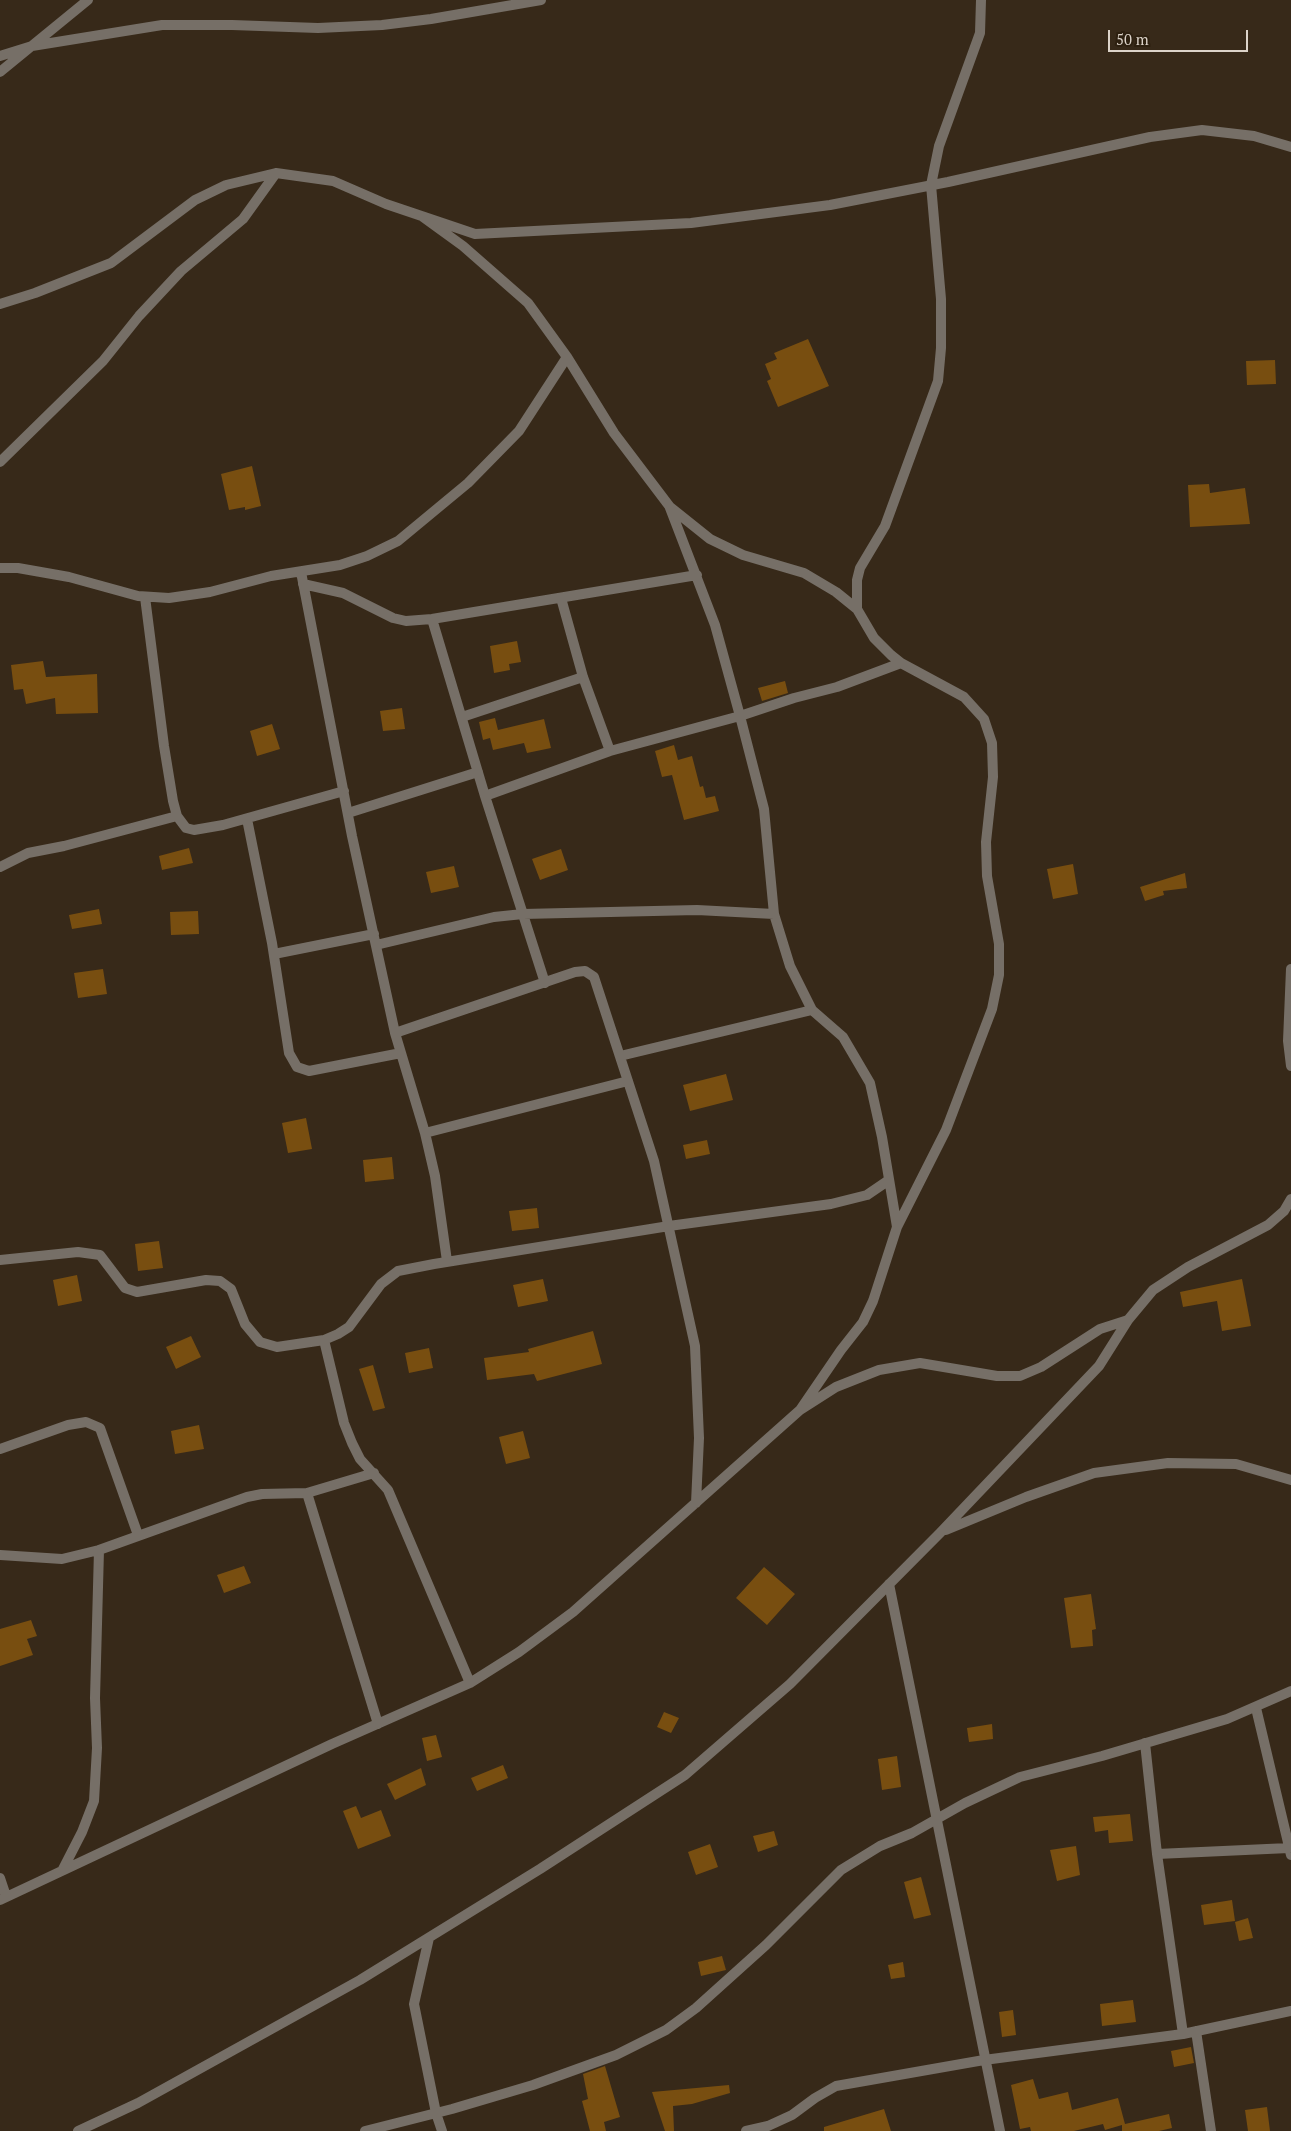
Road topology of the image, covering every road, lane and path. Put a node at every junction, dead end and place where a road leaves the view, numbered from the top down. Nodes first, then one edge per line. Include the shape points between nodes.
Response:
1 (88, 0) edge
2 (541, 0) edge
3 (981, 0) edge
4 (32, 46) junction
5 (0, 56) edge
6 (0, 72) edge
7 (1291, 147) edge
8 (276, 173) junction
9 (931, 185) junction
10 (423, 218) junction
11 (0, 304) edge
12 (567, 357) junction
13 (0, 462) edge
14 (670, 507) junction
15 (0, 568) edge
16 (301, 572) junction
17 (697, 575) junction
18 (304, 584) junction
19 (145, 597) junction
20 (561, 598) junction
21 (858, 609) junction
22 (432, 619) junction
23 (901, 663) junction
24 (584, 677) junction
25 (740, 716) junction
26 (462, 717) junction
27 (610, 751) junction
28 (478, 772) junction
29 (344, 791) junction
30 (485, 796) junction
31 (348, 813) junction
32 (178, 816) junction
33 (247, 819) junction
34 (0, 867) edge
35 (523, 914) junction
36 (774, 914) junction
37 (374, 934) junction
38 (376, 945) junction
39 (274, 954) junction
40 (1291, 969) edge
41 (545, 983) junction
42 (812, 1010) junction
43 (395, 1033) junction
44 (401, 1053) junction
45 (620, 1056) junction
46 (1291, 1066) edge
47 (628, 1081) junction
48 (425, 1132) junction
49 (889, 1180) junction
50 (1291, 1199) edge
51 (669, 1226) junction
52 (897, 1227) junction
53 (0, 1260) edge
54 (447, 1261) junction
55 (1128, 1320) junction
56 (324, 1340) junction
57 (800, 1410) junction
58 (0, 1449) edge
59 (374, 1473) junction
60 (1291, 1480) edge
61 (307, 1493) junction
62 (696, 1503) junction
63 (940, 1533) junction
64 (138, 1535) junction
65 (99, 1550) junction
66 (0, 1555) edge
67 (889, 1584) junction
68 (470, 1683) junction
69 (1291, 1691) edge
70 (1256, 1708) junction
71 (378, 1724) junction
72 (1145, 1743) junction
73 (936, 1820) junction
74 (1290, 1851) edge
75 (1157, 1854) junction
76 (63, 1869) junction
77 (0, 1878) edge
78 (3, 1898) edge
79 (429, 1938) junction
80 (1291, 2011) edge
81 (1196, 2031) junction
82 (1183, 2034) junction
83 (984, 2060) junction
84 (436, 2113) junction
85 (78, 2131) edge
86 (365, 2131) edge
87 (442, 2131) edge
88 (746, 2131) edge
89 (1000, 2131) edge
90 (1211, 2131) edge

1 - 4 street
2 - 4 street via 382,25 318,28 162,25
3 - 9 street via 980,33 939,146
4 - 5 street
4 - 6 street
7 - 9 street via 1254,136 1202,130 1150,137
8 - 10 street via 333,181
8 - 11 street via 226,185 195,200 111,263
8 - 13 street via 243,219 181,270 103,361
9 - 10 street via 830,205 681,224 475,234
9 - 21 street via 941,299 938,381 884,526 860,568
10 - 12 street via 463,246 528,303
12 - 14 street via 614,432
12 - 16 street via 518,431 468,483 398,541 340,565
14 - 17 street
14 - 21 street via 710,539 743,556 804,573
15 - 19 street via 69,577
16 - 18 street
16 - 19 street via 271,576 210,592 169,598
17 - 20 street
17 - 25 street via 715,625
18 - 22 street via 343,593 393,618 406,621
18 - 29 street
19 - 32 street via 164,746
20 - 22 street
20 - 24 street
21 - 23 street via 874,638
22 - 26 street
23 - 25 street via 837,687
23 - 52 street via 964,697 984,719 992,743 993,777 986,842 987,876 999,944 992,1009 946,1130
24 - 26 street
24 - 27 street
25 - 27 street
25 - 36 street via 764,809
26 - 28 street
27 - 30 street
28 - 30 street
28 - 31 street
29 - 31 street
29 - 33 street
30 - 35 street
31 - 37 street
32 - 33 street via 186,828 194,830
32 - 34 street via 28,853
33 - 39 street
35 - 36 street via 697,910
35 - 38 street via 494,917
35 - 41 street
36 - 42 street via 790,966
37 - 38 street
37 - 39 street
38 - 43 street
39 - 44 street via 289,1053 297,1067 309,1071
40 - 46 street via 1288,1041
41 - 43 street
41 - 45 street via 575,972 585,971 594,977
42 - 45 street
42 - 49 street via 843,1037 870,1083
43 - 44 street
44 - 48 street
45 - 47 street
47 - 48 street
47 - 51 street via 654,1161
48 - 54 street
49 - 51 street via 867,1195 831,1204
49 - 52 street
50 - 55 street via 1284,1211 1268,1225 1188,1267 1153,1290
51 - 54 street
51 - 62 street via 695,1346 699,1438
52 - 57 street via 863,1322
53 - 56 street via 78,1252 100,1255 125,1288 138,1292 206,1280 220,1281 231,1289 245,1324 260,1342 277,1347
54 - 56 street via 398,1271 381,1284 350,1326
55 - 57 street via 1100,1329 1041,1368 1020,1376 997,1376 920,1363 879,1370 836,1387
55 - 63 street via 1099,1366
56 - 59 street via 344,1423 360,1459
57 - 62 street
58 - 64 street via 68,1425 86,1422 100,1428
59 - 61 street
59 - 68 street via 388,1490
60 - 63 street via 1236,1464 1168,1463 1094,1473
61 - 64 street via 247,1497
61 - 71 street
62 - 68 street via 573,1612
63 - 67 street
64 - 65 street
65 - 66 street via 62,1559
65 - 76 street via 94,1801
67 - 73 street
67 - 79 street via 790,1684 685,1775
68 - 71 street
69 - 70 street
70 - 72 street via 1227,1720
70 - 74 street
71 - 76 street
72 - 73 street via 1020,1777
72 - 75 street
73 - 83 street
73 - 84 street via 858,1858 841,1870 766,1944 696,2008 666,2030 616,2055
74 - 75 street
75 - 82 street
76 - 78 street
77 - 78 street
79 - 84 street via 414,2004
79 - 85 street via 138,2102
80 - 81 street
81 - 82 street
81 - 90 street
82 - 83 street
83 - 88 street via 836,2086 792,2115 768,2126
83 - 89 street
84 - 86 street
84 - 87 street

